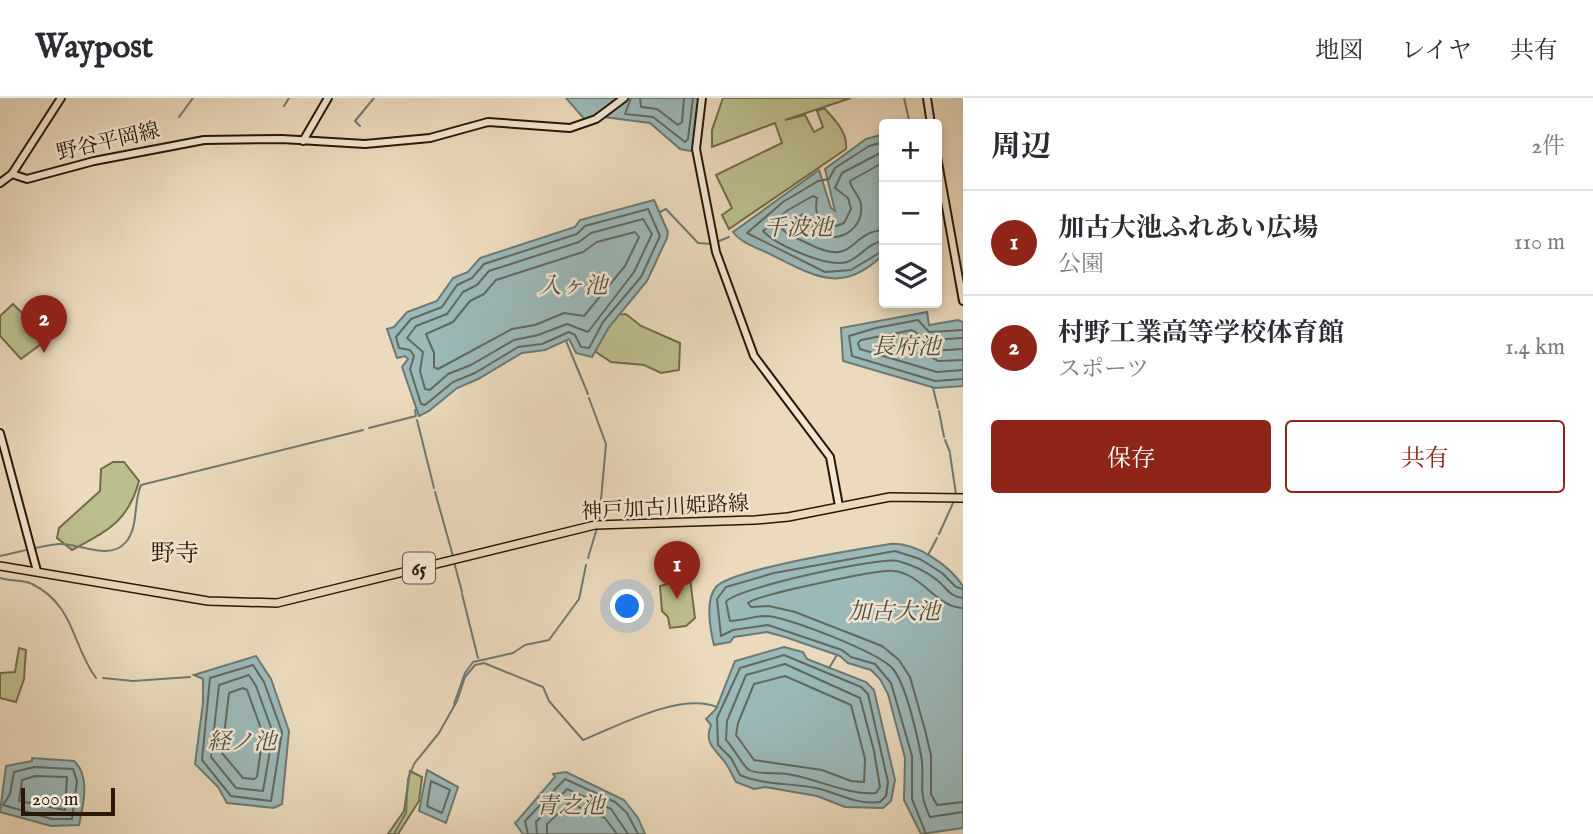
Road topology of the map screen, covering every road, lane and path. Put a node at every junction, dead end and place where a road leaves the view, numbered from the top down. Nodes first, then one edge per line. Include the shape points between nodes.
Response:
1 (61, 98) edge
2 (328, 98) edge
3 (624, 98) edge
4 (702, 98) edge
5 (926, 98) edge
6 (930, 119) edge
7 (303, 141) junction
8 (12, 174) junction
9 (942, 182) edge
10 (0, 183) edge
11 (963, 301) edge
12 (0, 433) edge
13 (963, 498) edge
14 (839, 506) junction
15 (0, 566) edge
16 (37, 571) junction

1 - 8 main road
2 - 7 main road
3 - 7 main road, 野谷平岡線 via 591,122 570,128 488,122 430,138 365,145
4 - 14 main road via 696,149 714,246 754,356 830,457
5 - 6 main road
7 - 8 main road, 野谷平岡線 via 187,142 27,180
8 - 10 main road
9 - 11 main road
12 - 16 main road
13 - 14 main road, 神戸加古川姫路線 / 65 via 912,495
14 - 16 main road, 神戸加古川姫路線 / 65 via 755,520 595,525 277,603 208,601
15 - 16 main road, 神戸加古川姫路線 / 65

